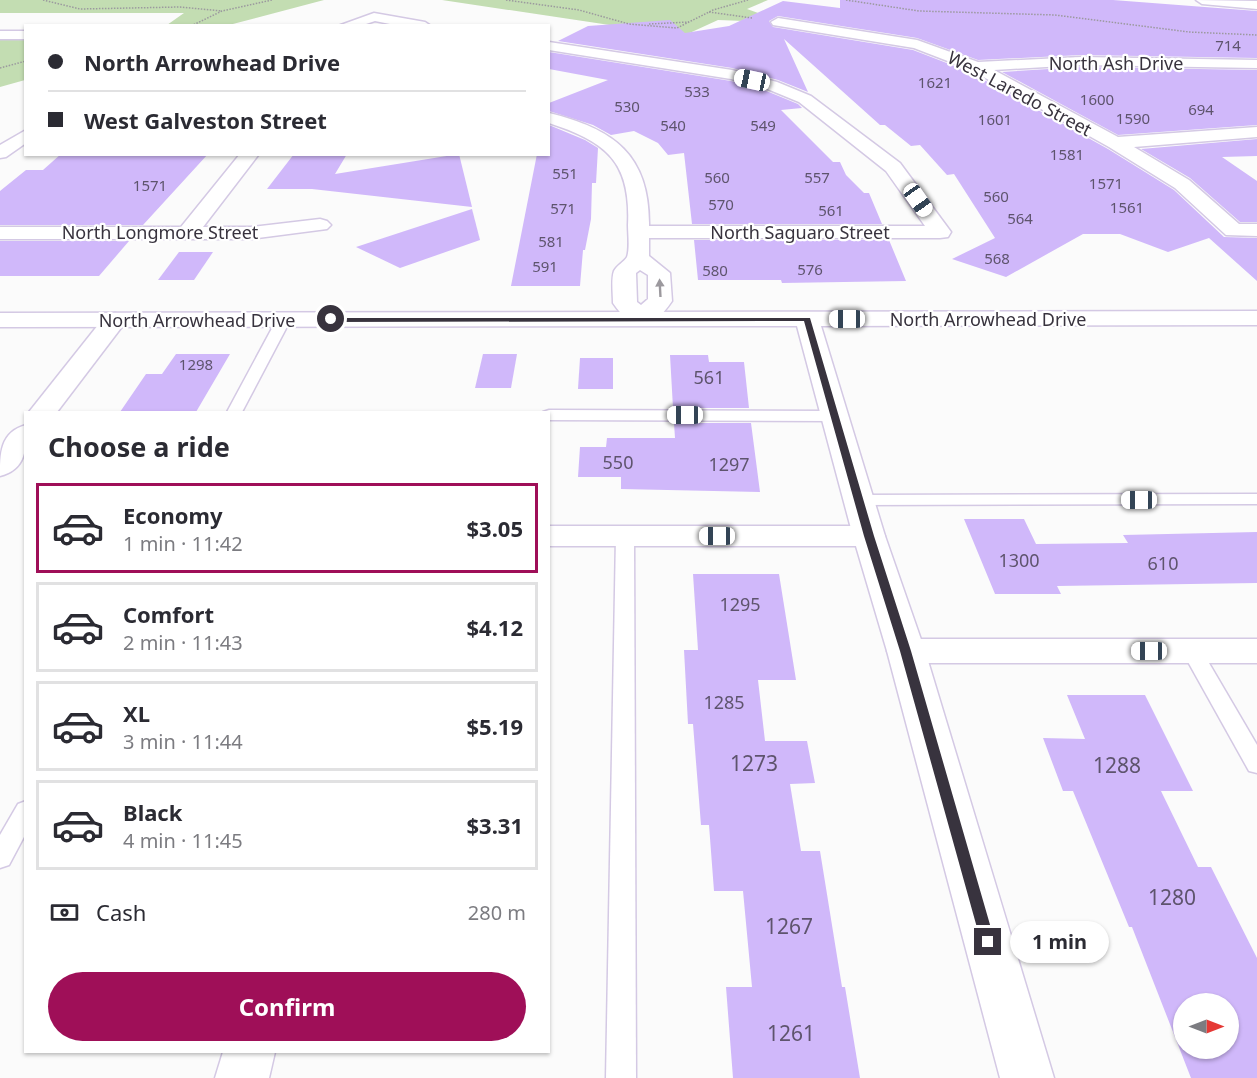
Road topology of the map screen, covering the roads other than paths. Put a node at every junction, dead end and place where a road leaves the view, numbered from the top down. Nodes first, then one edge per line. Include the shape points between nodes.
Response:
1 (1202, 0) edge
2 (1207, 0) edge
3 (1216, 0) edge
4 (1239, 0) edge
5 (1257, 3) edge
6 (778, 22) road end
7 (351, 24) edge
8 (414, 24) edge
9 (0, 35) edge
10 (24, 35) edge
11 (550, 46) edge
12 (1257, 63) edge
13 (976, 67) junction
14 (550, 118) edge
15 (1257, 132) edge
16 (588, 134) junction
17 (24, 136) edge
18 (556, 140) dead end
19 (1115, 143) junction
20 (0, 153) edge
21 (248, 156) edge
22 (320, 225) dead end
23 (1257, 230) edge
24 (638, 232) junction
25 (0, 233) edge
26 (187, 233) junction
27 (638, 258) junction
28 (1257, 318) edge
29 (284, 319) junction
30 (640, 319) junction
31 (807, 319) junction
32 (0, 320) edge
33 (115, 320) junction
34 (44, 411) edge
35 (235, 411) edge
36 (550, 415) edge
37 (835, 416) junction
38 (24, 437) edge
39 (0, 467) edge
40 (859, 500) junction
41 (1257, 500) edge
42 (550, 536) edge
43 (625, 536) junction
44 (869, 536) junction
45 (906, 651) junction
46 (1192, 651) junction
47 (1257, 651) edge
48 (1257, 765) edge
49 (24, 814) edge
50 (0, 858) edge
51 (249, 1053) edge
52 (242, 1078) edge
53 (621, 1078) edge
54 (1027, 1078) edge

1 - 2 street
2 - 3 street
2 - 5 street
4 - 5 street
6 - 13 street, West Laredo Street via 917,44
7 - 8 street via 374,17
9 - 10 street
11 - 24 street, North Saguaro Street via 732,75 789,91 893,167 940,232
12 - 13 street, North Ash Drive via 1081,60
13 - 19 street, West Laredo Street
14 - 16 street
15 - 19 street
16 - 18 street
16 - 24 street via 626,161 637,187
17 - 20 street
19 - 23 street, West Laredo Street via 1182,184 1234,230
21 - 26 street
22 - 26 street, North Longmore Street via 251,233
24 - 27 street
25 - 26 street, North Longmore Street
27 - 30 street via 625,272 625,303
30 -> 27 street via 660,301 659,273
28 - 31 street, North Arrowhead Drive
29 - 30 street, North Arrowhead Drive
29 - 33 street, North Arrowhead Drive
29 - 35 lane
30 - 31 street, North Arrowhead Drive
31 - 37 street
32 - 33 street, North Arrowhead Drive
33 - 34 street
36 - 37 lane
37 - 40 street
38 - 39 street
40 - 41 lane
40 - 44 street
42 - 43 street
43 - 44 street
43 - 53 lane
44 - 45 street
45 - 46 street
45 - 54 street
46 - 47 street
46 - 48 lane
49 - 50 lane
51 - 52 street

